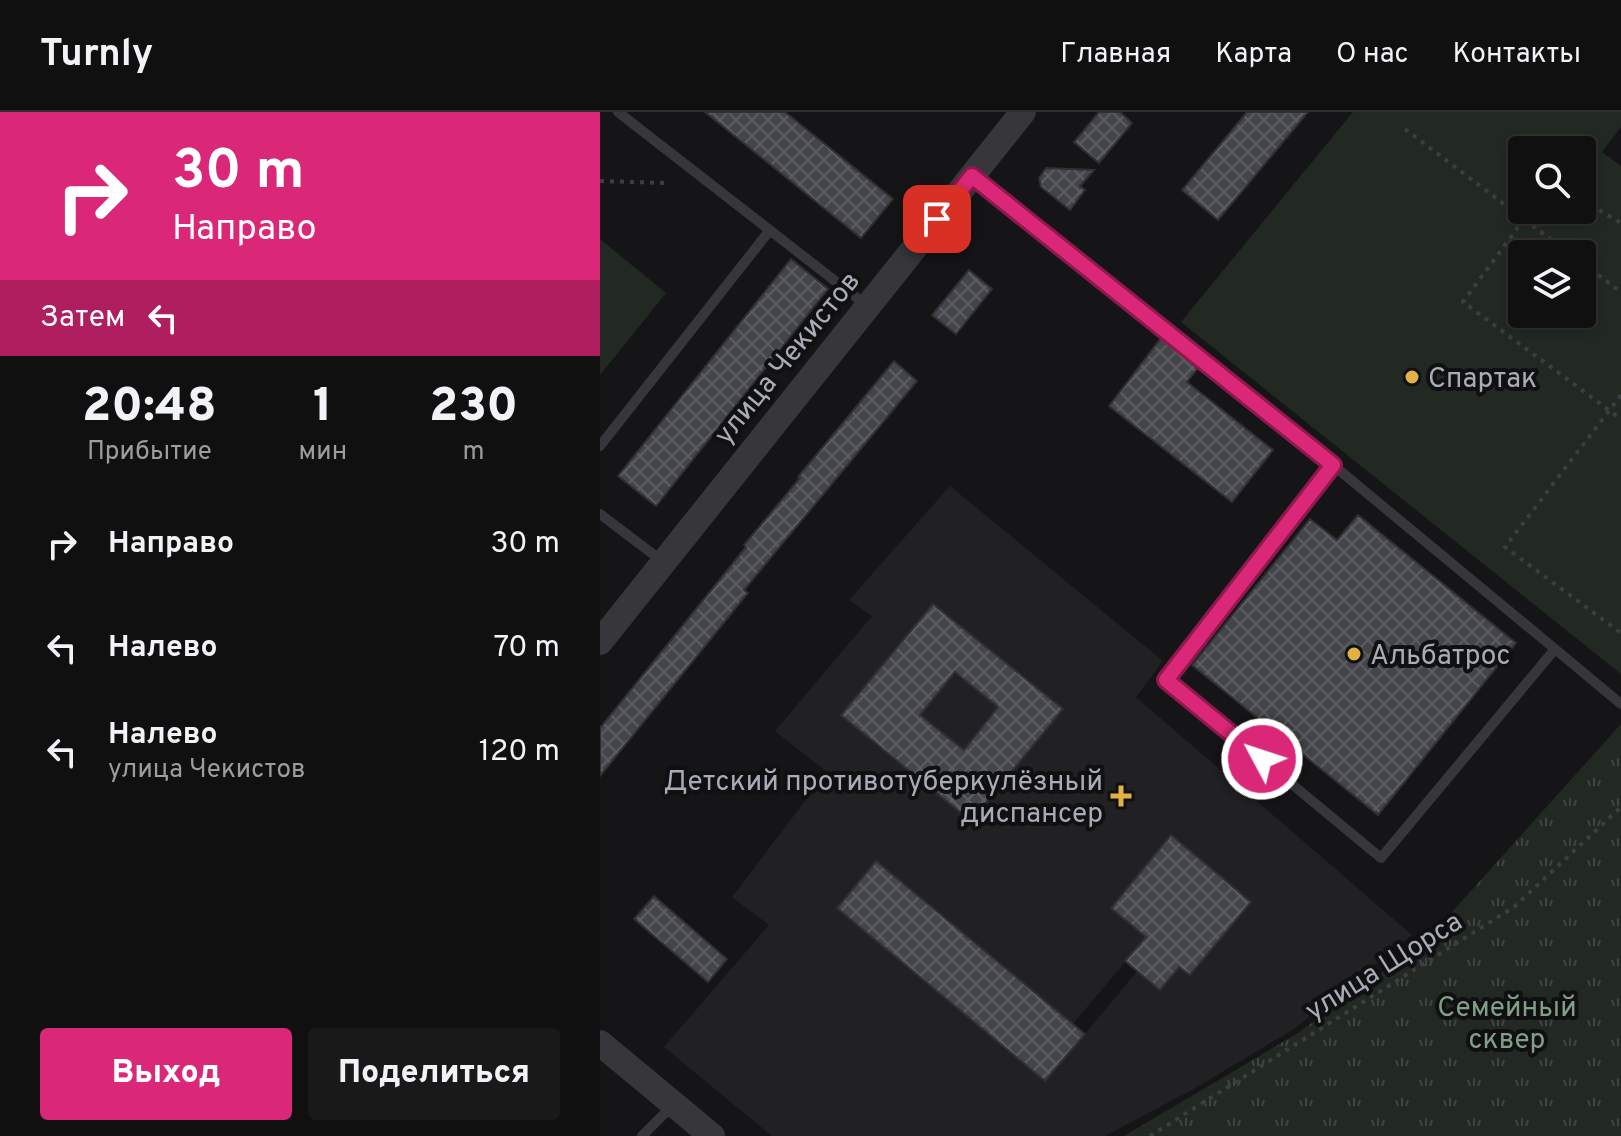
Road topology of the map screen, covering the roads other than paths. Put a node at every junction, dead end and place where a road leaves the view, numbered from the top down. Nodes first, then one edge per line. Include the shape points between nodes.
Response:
1 (618, 112) edge
2 (1023, 112) edge
3 (972, 176) junction
4 (770, 230) junction
5 (867, 306) junction
6 (600, 446) edge
7 (1333, 465) junction
8 (600, 514) edge
9 (663, 562) junction
10 (600, 642) edge
11 (1555, 649) junction
12 (1621, 704) edge
13 (600, 1043) edge
14 (673, 1105) junction
15 (642, 1136) edge
16 (712, 1136) edge

1 - 4 lane
2 - 3 street, улица Чекистов
3 - 5 street, улица Чекистов
3 - 7 lane
4 - 5 lane
4 - 6 lane
5 - 9 street, улица Чекистов
7 - 11 lane
7 - 11 lane via 1166,680 1333,819 1381,858
8 - 9 lane
9 - 10 street, улица Чекистов
11 - 12 lane
13 - 14 street
14 - 15 lane
14 - 16 street

